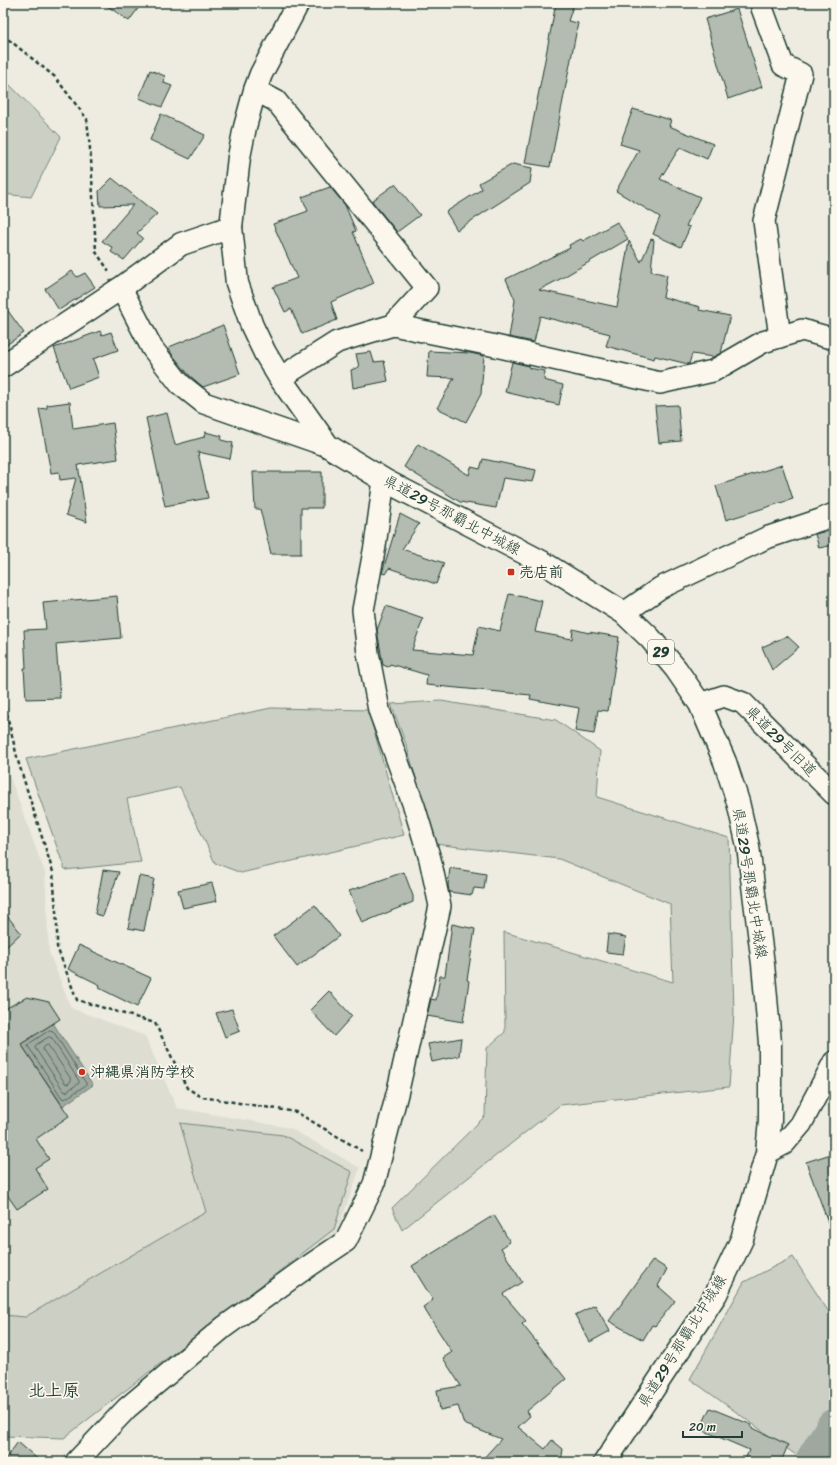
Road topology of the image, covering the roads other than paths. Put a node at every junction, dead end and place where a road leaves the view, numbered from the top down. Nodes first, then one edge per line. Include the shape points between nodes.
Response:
1 (298, 3) edge
2 (762, 8) dead end
3 (255, 90) junction
4 (231, 227) junction
5 (121, 288) junction
6 (393, 324) junction
7 (780, 337) junction
8 (834, 339) edge
9 (3, 366) edge
10 (280, 378) junction
11 (328, 446) junction
12 (384, 480) junction
13 (834, 514) edge
14 (624, 613) junction
15 (700, 704) junction
16 (834, 794) edge
17 (834, 1062) edge
18 (767, 1153) junction
19 (76, 1462) edge
20 (605, 1462) edge

1 - 3 main road, 県道29号那覇北中城線 / 29
2 - 7 street via 783,65 801,74 764,221
3 - 4 main road, 県道29号那覇北中城線 / 29 via 244,126
3 - 6 street via 276,101 427,288
4 - 5 main road via 181,244
4 - 10 main road, 県道29号那覇北中城線 / 29 via 234,264 241,299 265,353
5 - 9 main road
5 - 11 street via 152,348 180,384 204,403
6 - 7 street via 660,382 713,371 763,342
6 - 10 street via 337,342
7 - 8 street via 802,330
10 - 11 main road, 県道29号那覇北中城線 / 29
11 - 12 main road, 県道29号那覇北中城線 / 29
12 - 14 main road, 県道29号那覇北中城線 / 29 via 542,562
12 - 19 street via 363,610 368,653 380,710 414,806 430,859 440,906 374,1184 346,1241 224,1327 127,1408
13 - 14 street via 766,538 667,585
14 - 15 main road, 県道29号那覇北中城線 / 29 via 650,638 676,669
15 - 16 street, 県道29号旧道 via 724,696 743,702
15 - 18 main road, 県道29号那覇北中城線 / 29 via 725,762 748,846 770,1043 770,1120
17 - 18 street via 801,1124 784,1144
18 - 20 main road, 県道29号那覇北中城線 / 29 via 742,1239 716,1294

